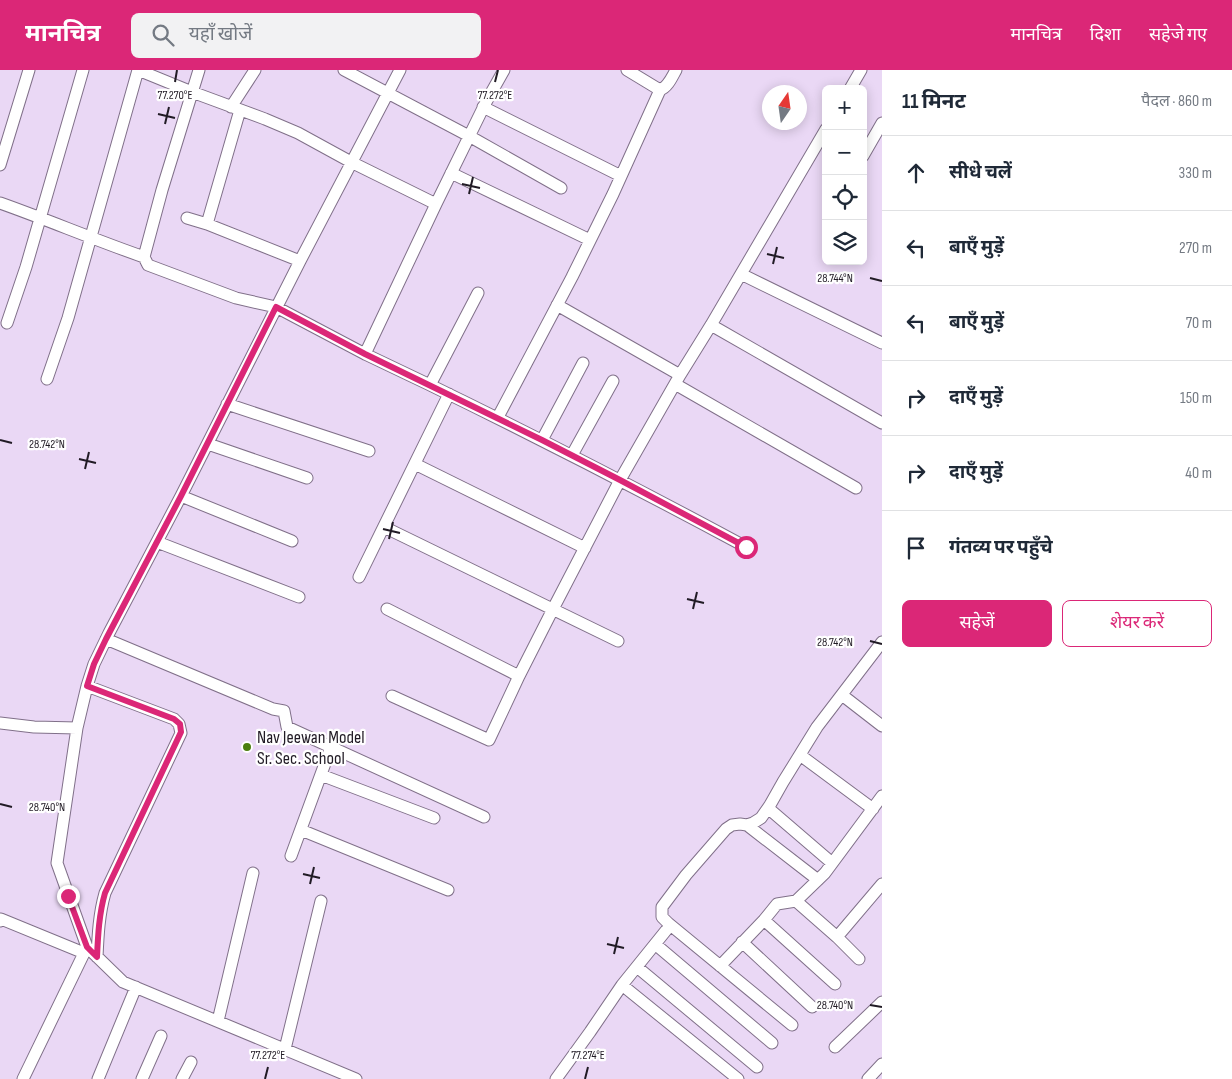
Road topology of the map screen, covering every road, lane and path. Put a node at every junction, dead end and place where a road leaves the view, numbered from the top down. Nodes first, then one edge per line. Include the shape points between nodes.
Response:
1 (29, 70) edge
2 (83, 70) edge
3 (138, 70) edge
4 (199, 70) edge
5 (255, 70) edge
6 (344, 70) edge
7 (400, 70) edge
8 (627, 70) edge
9 (676, 70) edge
10 (861, 70) edge
11 (498, 72) edge
12 (852, 85) edge
13 (660, 90) junction
14 (192, 92) junction
15 (387, 94) junction
16 (236, 108) junction
17 (483, 108) junction
18 (882, 124) edge
19 (469, 136) junction
20 (822, 137) edge
21 (867, 149) edge
22 (351, 162) junction
23 (0, 165) edge
24 (451, 173) junction
25 (621, 176) junction
26 (561, 188) dead end
27 (0, 203) edge
28 (436, 204) junction
29 (40, 218) junction
30 (187, 218) dead end
31 (208, 224) junction
32 (90, 238) junction
33 (590, 240) junction
34 (144, 257) junction
35 (300, 261) junction
36 (741, 274) junction
37 (478, 293) dead end
38 (557, 305) junction
39 (276, 307) junction
40 (7, 323) dead end
41 (711, 325) junction
42 (882, 343) edge
43 (365, 354) junction
44 (583, 364) dead end
45 (47, 379) dead end
46 (678, 380) junction
47 (613, 381) dead end
48 (430, 385) junction
49 (450, 394) junction
50 (227, 404) junction
51 (498, 417) junction
52 (882, 423) edge
53 (542, 440) junction
54 (208, 444) junction
55 (369, 451) dead end
56 (572, 455) junction
57 (416, 464) junction
58 (307, 478) dead end
59 (620, 480) junction
60 (856, 488) dead end
61 (181, 496) junction
62 (384, 527) junction
63 (292, 541) dead end
64 (157, 542) junction
65 (746, 547) dead end
66 (585, 548) junction
67 (359, 578) dead end
68 (299, 597) dead end
69 (387, 609) dead end
70 (553, 609) junction
71 (106, 639) junction
72 (618, 641) dead end
73 (882, 642) edge
74 (519, 676) junction
75 (87, 686) junction
76 (842, 695) junction
77 (392, 696) dead end
78 (882, 726) edge
79 (1, 727) edge
80 (77, 728) junction
81 (332, 747) junction
82 (800, 755) junction
83 (321, 775) junction
84 (882, 796) edge
85 (768, 808) junction
86 (873, 809) junction
87 (434, 818) dead end
88 (484, 818) dead end
89 (748, 825) junction
90 (301, 830) junction
91 (292, 856) dead end
92 (832, 863) junction
93 (253, 873) dead end
94 (818, 880) junction
95 (882, 884) edge
96 (448, 890) dead end
97 (321, 901) dead end
98 (796, 901) junction
99 (0, 920) edge
100 (764, 920) junction
101 (668, 923) junction
102 (837, 937) junction
103 (742, 942) junction
104 (655, 944) junction
105 (86, 950) junction
106 (97, 957) junction
107 (859, 959) dead end
108 (720, 966) junction
109 (637, 967) junction
110 (835, 984) dead end
111 (622, 985) junction
112 (136, 987) junction
113 (882, 1002) edge
114 (812, 1007) dead end
115 (218, 1021) junction
116 (792, 1025) dead end
117 (161, 1036) dead end
118 (772, 1043) dead end
119 (835, 1047) dead end
120 (285, 1049) junction
121 (191, 1062) dead end
122 (882, 1064) edge
123 (757, 1067) dead end
124 (23, 1079) edge
125 (98, 1079) edge
126 (142, 1079) edge
127 (182, 1079) edge
128 (356, 1079) edge
129 (556, 1079) edge
130 (738, 1079) edge
131 (868, 1079) edge

1 - 23 street
2 - 29 street
3 - 14 street
3 - 32 street
4 - 14 street
5 - 16 street
6 - 15 street
7 - 15 street
8 - 13 street
9 - 13 street
10 - 12 street
11 - 17 street
13 - 25 street
14 - 16 street
14 - 34 street
15 - 19 street
15 - 22 street
16 - 22 street via 298,133
16 - 31 street
17 - 19 street
17 - 25 street
18 - 21 street
19 - 24 street
19 - 26 street
20 - 36 street
22 - 28 street
22 - 35 street
24 - 28 street
24 - 33 street
25 - 33 street
27 - 29 street
28 - 43 street
29 - 32 street
29 - 40 street
30 - 31 street
31 - 35 street
32 - 34 street
32 - 45 street
33 - 38 street
34 - 39 street via 148,265 165,272 236,298
35 - 39 street
36 - 41 street
36 - 42 street
37 - 48 street
38 - 46 street
38 - 51 street
39 - 43 street
39 - 50 street
41 - 46 street
41 - 52 street
43 - 48 street
44 - 53 street
46 - 59 street
46 - 60 street
47 - 56 street
48 - 49 street
49 - 51 street
49 - 57 street
50 - 54 street
50 - 55 street
51 - 53 street
53 - 56 street
54 - 58 street
54 - 61 street
56 - 59 street
57 - 62 street
57 - 66 street
59 - 65 street
59 - 66 street
61 - 63 street
61 - 64 street
62 - 67 street
62 - 70 street
64 - 68 street
64 - 71 street
66 - 70 street
69 - 74 street
70 - 72 street
70 - 74 street
71 - 75 street
71 - 81 street via 284,712 287,727
73 - 76 street
74 - 77 street via 489,740
75 - 80 street
75 - 106 street via 174,719 180,724 181,732 105,893 98,928
76 - 78 street
76 - 82 street
79 - 80 street
80 - 105 street via 57,863
81 - 83 street
81 - 88 street
82 - 85 street
82 - 86 street
83 - 87 street
83 - 90 street
84 - 86 street
85 - 89 street via 761,818
85 - 92 street
86 - 92 street
89 - 94 street
89 - 101 street via 732,825 726,829 686,875 662,907 662,917
90 - 91 street
90 - 96 street
92 - 94 street
93 - 115 street
94 - 98 street
95 - 102 street
97 - 120 street
98 - 100 street via 777,904
98 - 102 street
99 - 105 street
100 - 103 street
100 - 110 street
101 - 104 street via 668,928
101 - 108 street
102 - 107 street
103 - 108 street
103 - 114 street
104 - 109 street
104 - 118 street
105 - 106 street
105 - 124 street
106 - 112 street via 123,982
108 - 116 street
109 - 111 street
109 - 123 street
111 - 129 street
111 - 130 street
112 - 115 street
112 - 125 street
113 - 119 street
115 - 120 street
117 - 126 street
120 - 128 street
121 - 127 street
122 - 131 street

